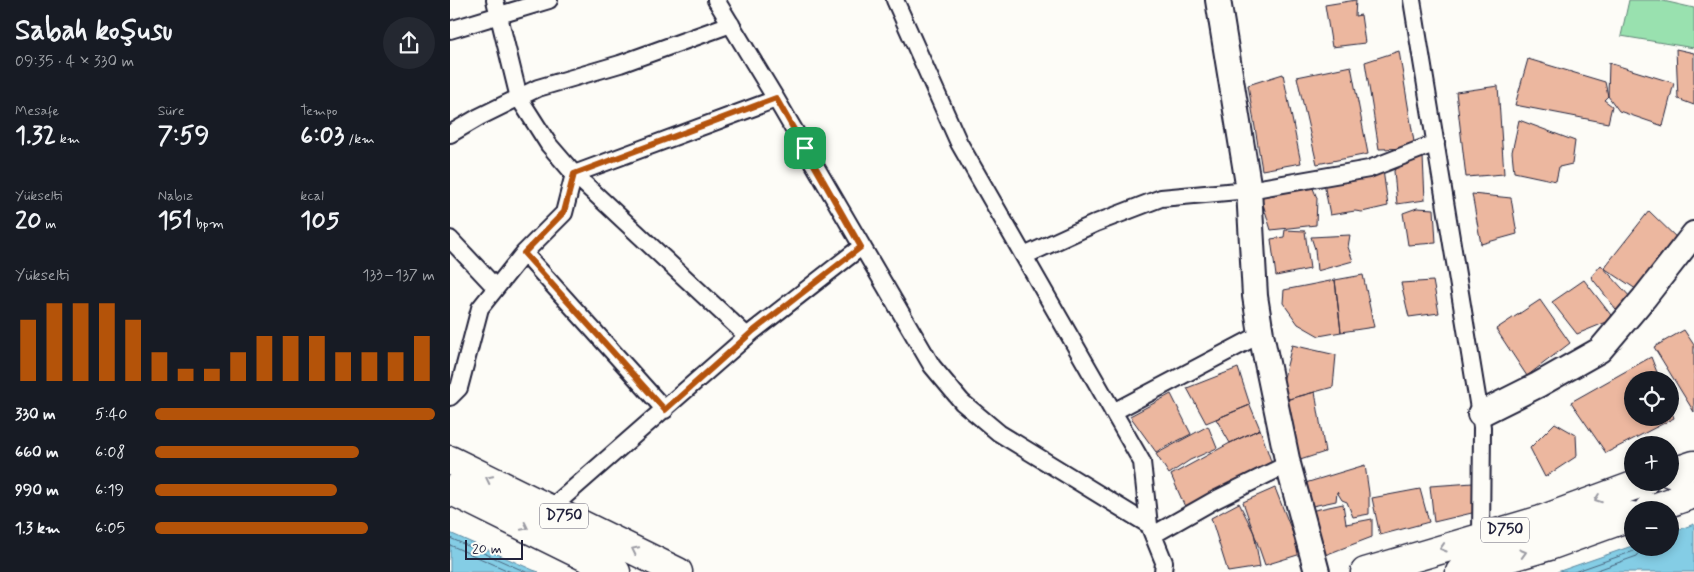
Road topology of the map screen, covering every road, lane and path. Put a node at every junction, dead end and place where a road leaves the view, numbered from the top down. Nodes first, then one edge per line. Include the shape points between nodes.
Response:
1 (495, 0) edge
2 (549, 0) edge
3 (716, 0) edge
4 (895, 0) edge
5 (1218, 0) edge
6 (1412, 0) edge
7 (498, 16) junction
8 (731, 24) junction
9 (450, 30) edge
10 (519, 98) junction
11 (776, 98) junction
12 (450, 134) edge
13 (1436, 143) junction
14 (574, 174) junction
15 (1249, 190) junction
16 (1694, 234) edge
17 (450, 239) edge
18 (861, 247) junction
19 (524, 253) junction
20 (1024, 256) junction
21 (496, 288) junction
22 (1261, 334) junction
23 (747, 336) junction
24 (450, 397) edge
25 (665, 410) junction
26 (1113, 412) junction
27 (1480, 414) junction
28 (450, 460) edge
29 (1288, 464) junction
30 (1694, 464) edge
31 (1679, 470) edge
32 (1624, 489) edge
33 (450, 490) edge
34 (1694, 494) edge
35 (1674, 501) edge
36 (550, 509) junction
37 (1624, 519) edge
38 (1151, 530) junction
39 (1481, 537) junction
40 (616, 572) edge
41 (678, 572) edge
42 (1163, 572) edge
43 (1317, 572) edge
44 (1365, 572) edge
45 (1460, 572) edge

1 - 7 street
2 - 7 street
3 - 8 street
4 - 20 street via 959,143
5 - 15 street
6 - 13 street
7 - 9 street
7 - 10 street
8 - 10 street via 620,64 538,88
8 - 11 street
10 - 12 street
10 - 14 street via 549,145
11 - 14 street
11 - 18 street
13 - 15 street via 1369,168
13 - 27 street
14 - 19 street via 564,212
14 - 23 street
15 - 20 street via 1161,198
15 - 22 street via 1255,296
16 - 27 street via 1600,350
17 - 21 street
18 - 23 street
18 - 38 street via 932,366 962,402 999,433
19 - 21 street
19 - 25 street
20 - 26 street
21 - 24 street via 480,308 459,388
22 - 26 street
22 - 29 street
23 - 25 street
25 - 36 street
26 - 38 street via 1142,462
27 - 39 street
36 -> 28 highway, D750
29 - 38 street
29 - 43 street
30 - 31 highway
32 -> 39 highway, D750 via 1541,520
33 -> 40 highway, D750
34 - 35 highway
41 -> 36 highway, D750
45 -> 37 highway, D750 via 1549,546
38 - 42 street via 1164,562
39 -> 44 highway, D750

